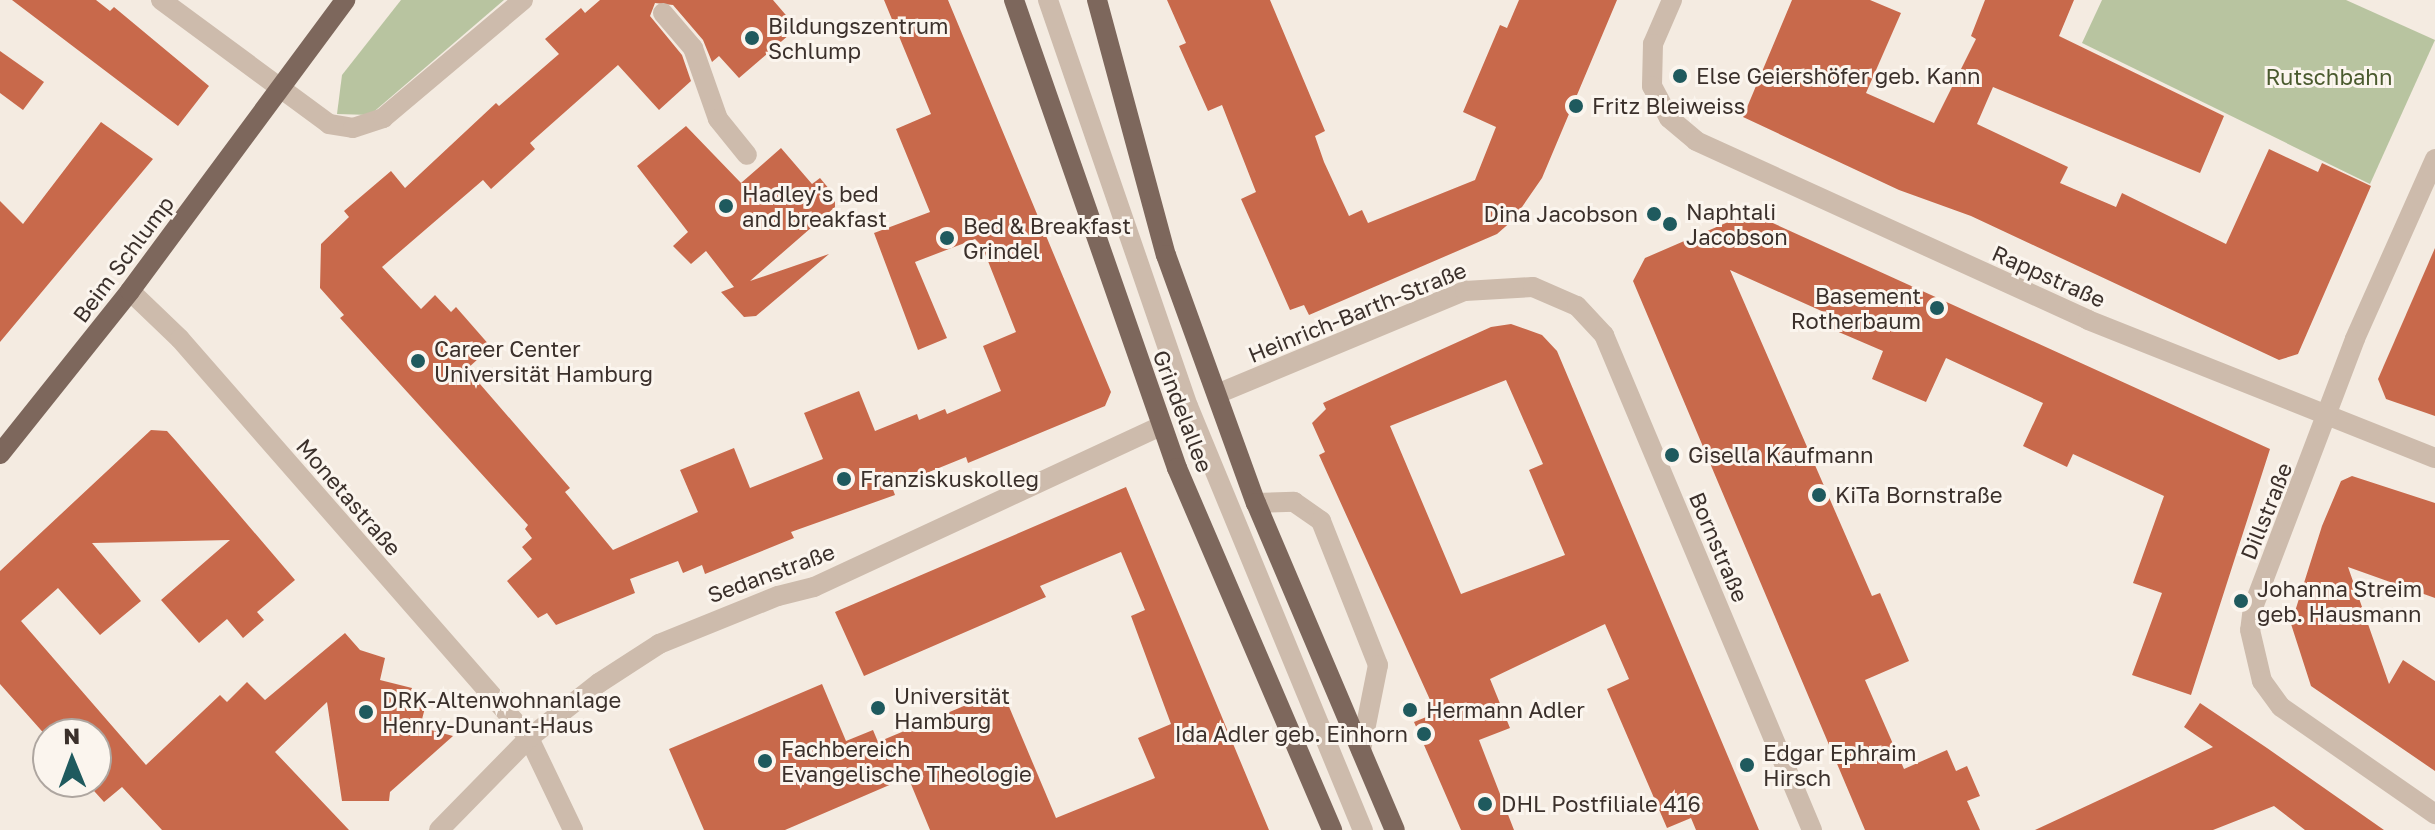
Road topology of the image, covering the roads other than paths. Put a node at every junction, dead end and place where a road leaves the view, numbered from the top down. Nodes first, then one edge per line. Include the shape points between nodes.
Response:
1 (161, 0) edge
2 (345, 0) edge
3 (523, 0) edge
4 (1014, 0) edge
5 (1048, 0) edge
6 (1097, 0) edge
7 (1672, 0) edge
8 (663, 13) dead end
9 (279, 89) junction
10 (747, 155) dead end
11 (2435, 159) edge
12 (130, 291) junction
13 (1562, 297) joint
14 (1217, 394) junction
15 (2329, 418) junction
16 (1161, 426) junction
17 (0, 454) edge
18 (2435, 458) edge
19 (1256, 503) junction
20 (529, 738) junction
21 (1361, 750) junction
22 (2435, 814) edge
23 (439, 830) edge
24 (573, 830) edge
25 (1332, 830) edge
26 (1363, 830) edge
27 (1395, 830) edge
28 (1812, 830) edge

1 - 9 street
2 - 9 main road, Beim Schlump
3 - 9 street via 370,125 329,124
4 - 16 main road, Grindelallee
5 - 26 street, Grindelallee via 1188,406
6 - 14 main road, Grindelallee via 1166,255
7 - 15 street, Rappstraße via 1650,59 1652,86 1661,106 1684,131 1719,152 2088,320
8 - 10 street via 693,48 718,119
9 - 12 main road, Beim Schlump
11 - 15 street, Dillstraße via 2355,339
12 - 17 main road, Beim Schlump
12 - 20 street, Monetastraße via 180,339
13 - 14 street, Heinrich-Barth-Straße via 1514,285 1465,291
13 - 28 street, Bornstraße via 1604,335
14 - 19 main road, Grindelallee
15 - 18 street, Rappstraße
15 - 22 street, Dillstraße via 2253,607 2254,660 2281,707
16 - 20 street, Sedanstraße via 814,587 690,628 599,683
16 - 25 main road, Grindelallee
19 - 21 main road, Grindelallee
19 - 21 street via 1294,502 1321,521 1378,665
20 - 23 street, Sedanstraße
20 - 24 street, Monetastraße
21 - 27 main road, Grindelallee

